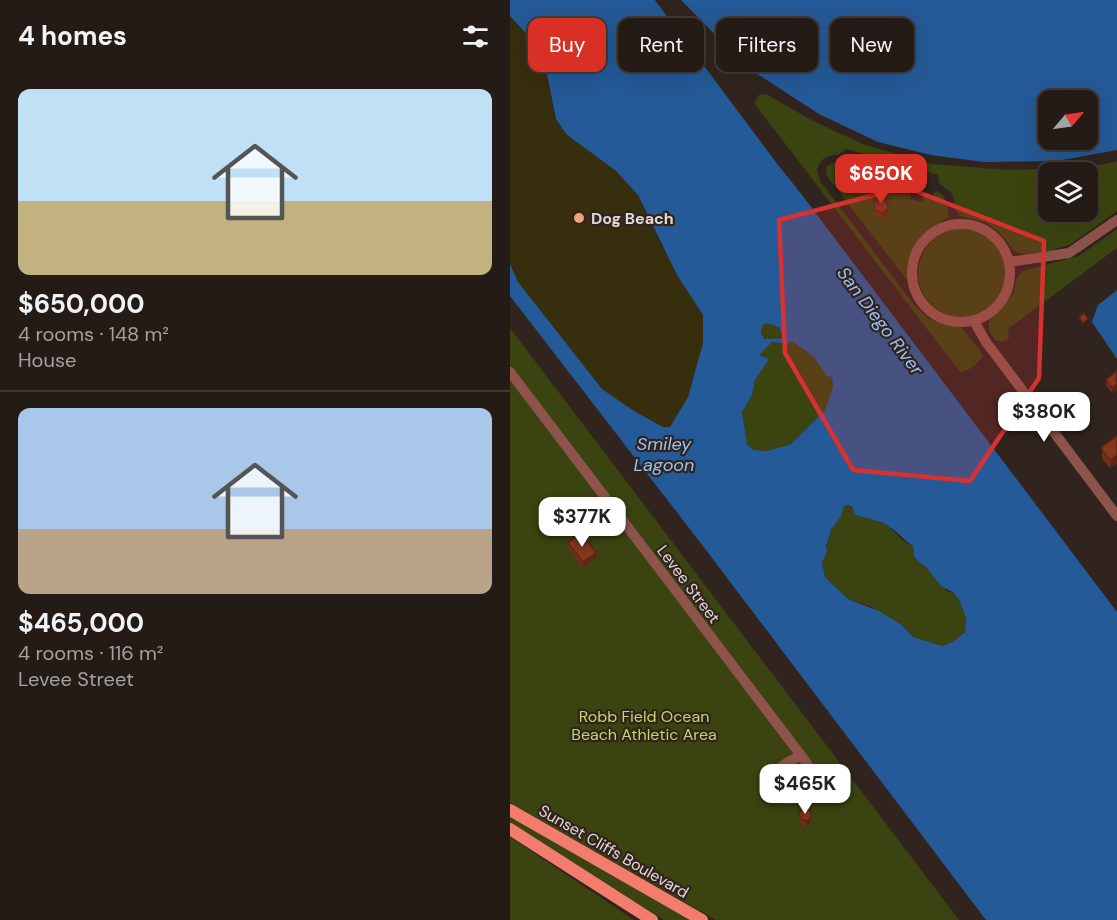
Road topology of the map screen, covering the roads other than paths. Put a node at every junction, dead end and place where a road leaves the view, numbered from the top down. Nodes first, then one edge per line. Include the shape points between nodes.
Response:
1 (1117, 220) edge
2 (1009, 262) junction
3 (974, 321) junction
4 (510, 372) edge
5 (1117, 516) edge
6 (801, 756) junction
7 (510, 810) edge
8 (510, 829) edge
9 (652, 920) edge
10 (702, 920) edge

1 - 2 street via 1069,253
2 - 3 street via 1008,287 1003,298
2 - 3 street via 995,237 969,224 940,227 919,247 911,274 921,302 944,319
3 - 5 street
4 - 6 street, Levee Street
6 - 6 street, Levee Street via 790,760 769,781 771,792 778,797 791,800 809,794 811,770
7 - 10 main road, Sunset Cliffs Boulevard
8 - 9 main road, Sunset Cliffs Boulevard

